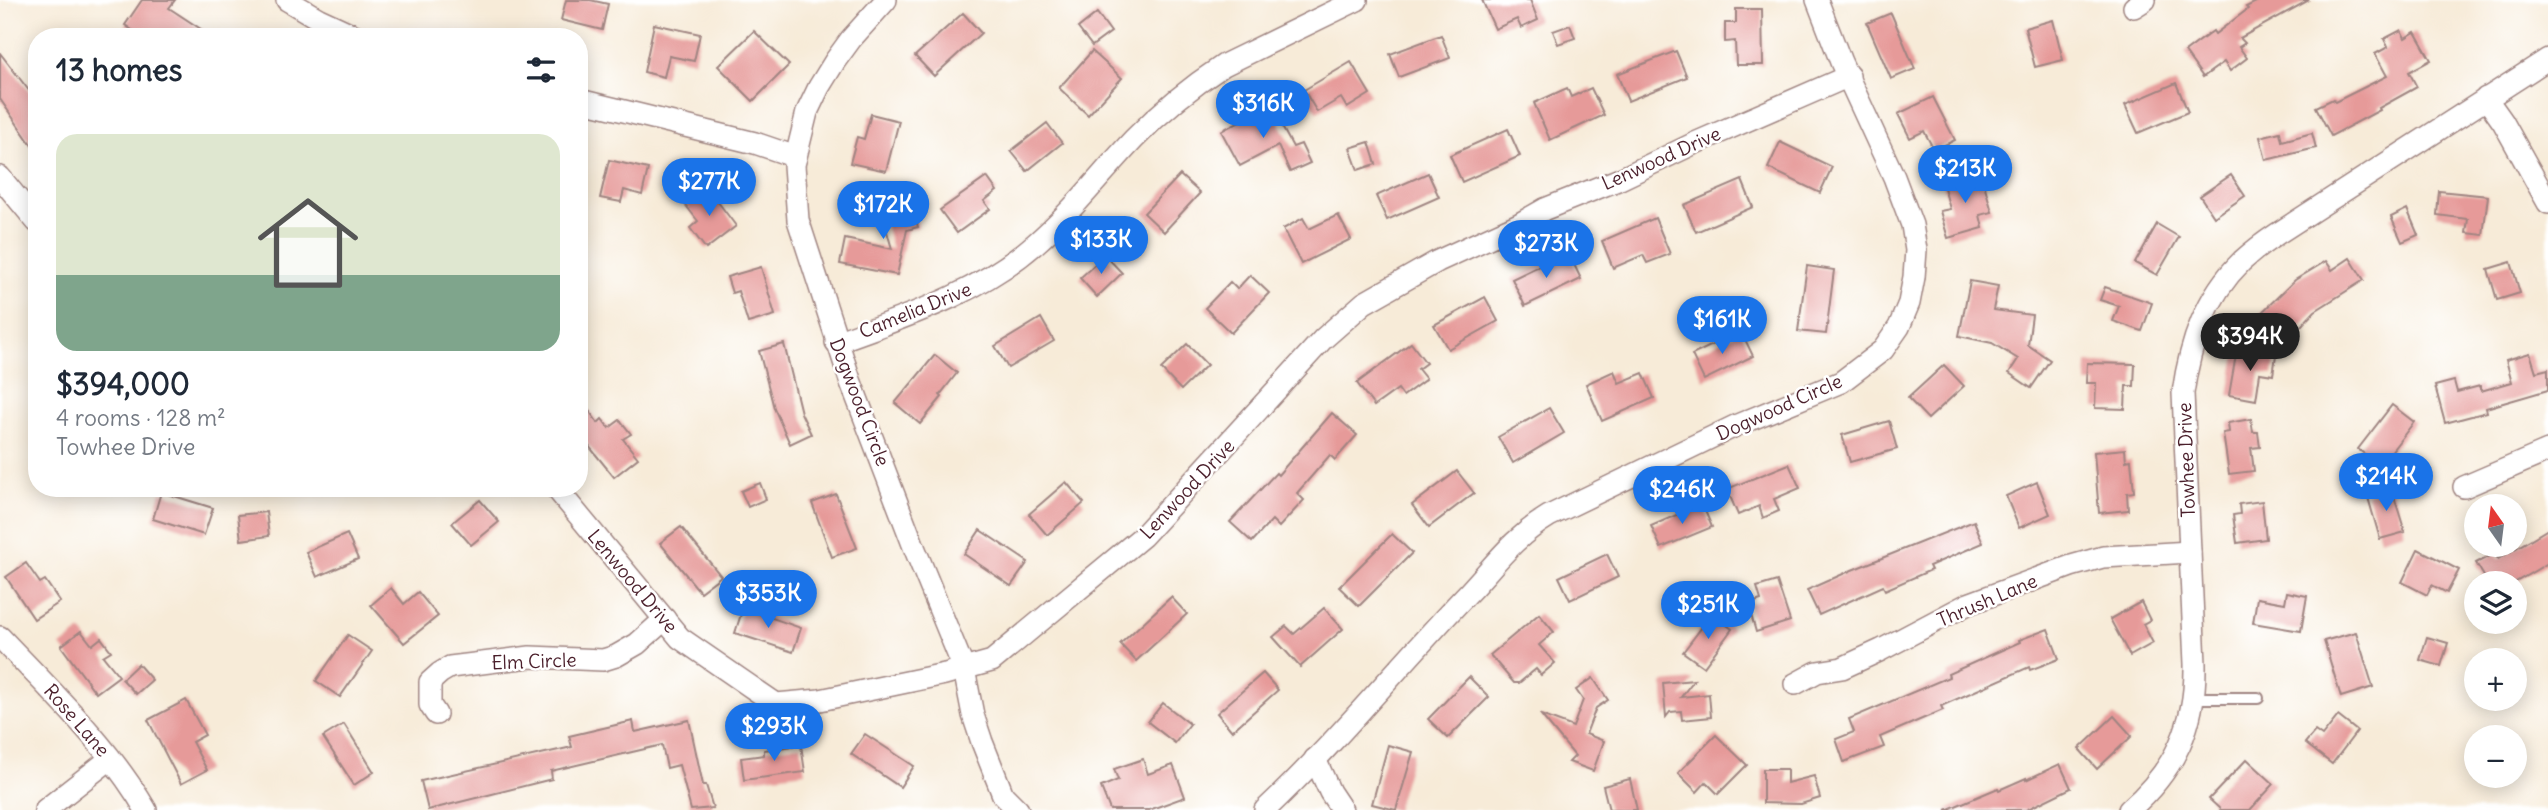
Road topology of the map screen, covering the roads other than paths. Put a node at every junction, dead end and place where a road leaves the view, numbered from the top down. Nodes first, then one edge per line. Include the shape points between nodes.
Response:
1 (287, 0) edge
2 (886, 0) edge
3 (1357, 0) edge
4 (1817, 0) edge
5 (338, 28) edge
6 (2548, 59) edge
7 (1849, 76) junction
8 (2486, 98) junction
9 (588, 102) edge
10 (796, 157) junction
11 (0, 177) edge
12 (2548, 203) edge
13 (28, 211) edge
14 (836, 342) junction
15 (2548, 451) edge
16 (2464, 487) dead end
17 (563, 497) edge
18 (2190, 552) junction
19 (665, 619) junction
20 (0, 637) edge
21 (964, 669) junction
22 (1795, 684) dead end
23 (2193, 698) junction
24 (2258, 698) dead end
25 (436, 714) dead end
26 (110, 759) junction
27 (1315, 759) junction
28 (2140, 807) edge
29 (45, 810) edge
30 (146, 810) edge
31 (1018, 810) edge
32 (1265, 810) edge
33 (1342, 810) edge

1 - 5 street
2 - 10 street, Dogwood Circle via 851,39 819,87 807,112
3 - 14 street, Camelia Drive via 1224,65 1170,105 1035,245 996,275 952,299
4 - 7 street, Dogwood Circle
6 - 8 street, Towhee Drive
7 - 21 street, Lenwood Drive via 1545,209 1364,303 1323,340 1143,536 992,661
7 - 27 street, Dogwood Circle via 1894,177 1916,250 1909,303 1883,350 1840,382 1735,426 1527,530
8 - 12 street
8 - 18 street, Towhee Drive via 2277,234 2243,260 2221,285 2195,337 2183,393
9 - 10 street
10 - 14 street, Dogwood Circle via 798,220
11 - 13 street
14 - 21 street, Dogwood Circle
15 - 16 street
17 - 19 street, Lenwood Drive
18 - 22 street, Thrush Lane via 2103,557 2071,565 1968,604 1881,650
18 - 23 street, Towhee Drive
19 - 21 street, Lenwood Drive via 680,638 776,704 820,700
19 - 25 street, Elm Circle via 637,644 603,660 530,657 450,667 430,682 430,705
20 - 26 street, Rose Lane
21 - 31 street, Dogwood Circle via 982,742 1003,795
23 - 24 lane
23 - 28 street, Towhee Drive via 2175,756
26 - 29 street
26 - 30 street, Rose Lane
27 - 32 street, Dogwood Circle
27 - 33 street

